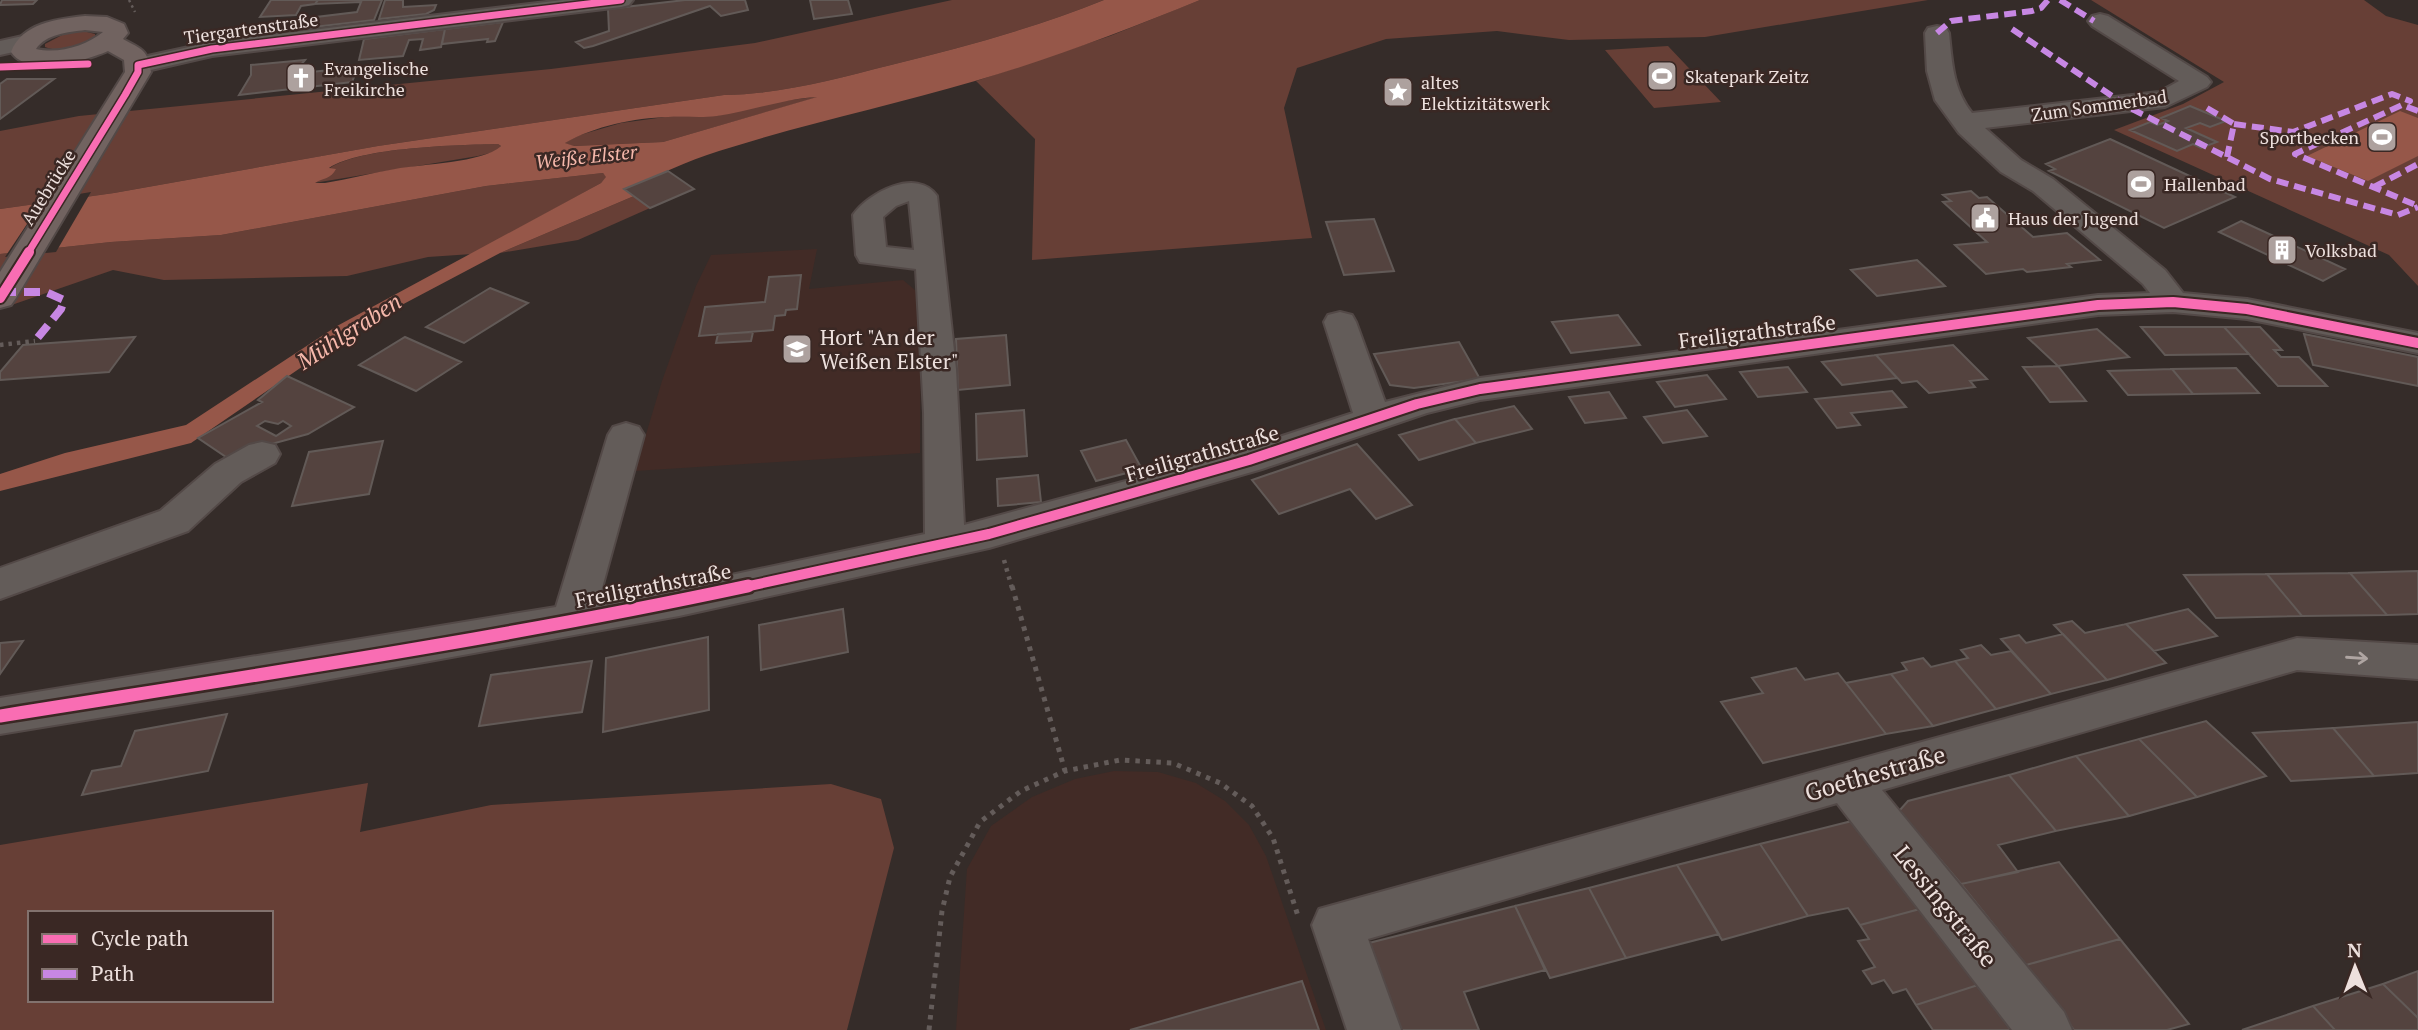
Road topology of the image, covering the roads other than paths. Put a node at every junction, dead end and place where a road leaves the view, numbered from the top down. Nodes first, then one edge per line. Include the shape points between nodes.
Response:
1 (621, 0) edge
2 (100, 18) junction
3 (2100, 20) dead end
4 (1937, 33) dead end
5 (0, 48) edge
6 (27, 48) junction
7 (78, 53) junction
8 (0, 58) edge
9 (138, 65) junction
10 (1965, 122) junction
11 (931, 261) dead end
12 (0, 298) edge
13 (2173, 302) junction
14 (1340, 322) dead end
15 (2418, 343) edge
16 (1373, 418) junction
17 (626, 435) dead end
18 (262, 454) dead end
19 (945, 543) junction
20 (0, 584) edge
21 (573, 620) junction
22 (2418, 662) edge
23 (0, 716) edge
24 (1847, 781) junction
25 (1374, 1030) edge
26 (2045, 1030) edge

1 - 9 street, Tiergartenstraße via 212,49
2 - 6 main road via 49,31
2 - 7 main road
2 - 9 main road via 136,56
3 - 10 street, Zum Sommerbad via 2198,82 2165,99
4 - 10 street via 1948,100
5 - 6 street
6 - 7 main road via 47,58
6 - 8 street
7 - 9 main road
9 - 12 main road, Auebrücke via 125,95
10 - 13 street via 2011,166 2043,186 2154,277
11 - 19 street via 944,440
13 - 15 street, Freiligrathstraße via 2247,309
13 - 16 street, Freiligrathstraße via 2068,308 1517,383
14 - 16 street
16 - 19 street, Freiligrathstraße via 1248,460
17 - 21 street
18 - 20 street via 228,473 174,521
19 - 21 street, Freiligrathstraße
21 - 23 street, Freiligrathstraße
24 -> 22 street, Goethestraße via 2297,654
24 - 25 street, Goethestraße via 1337,925
24 - 26 street, Lessingstraße

